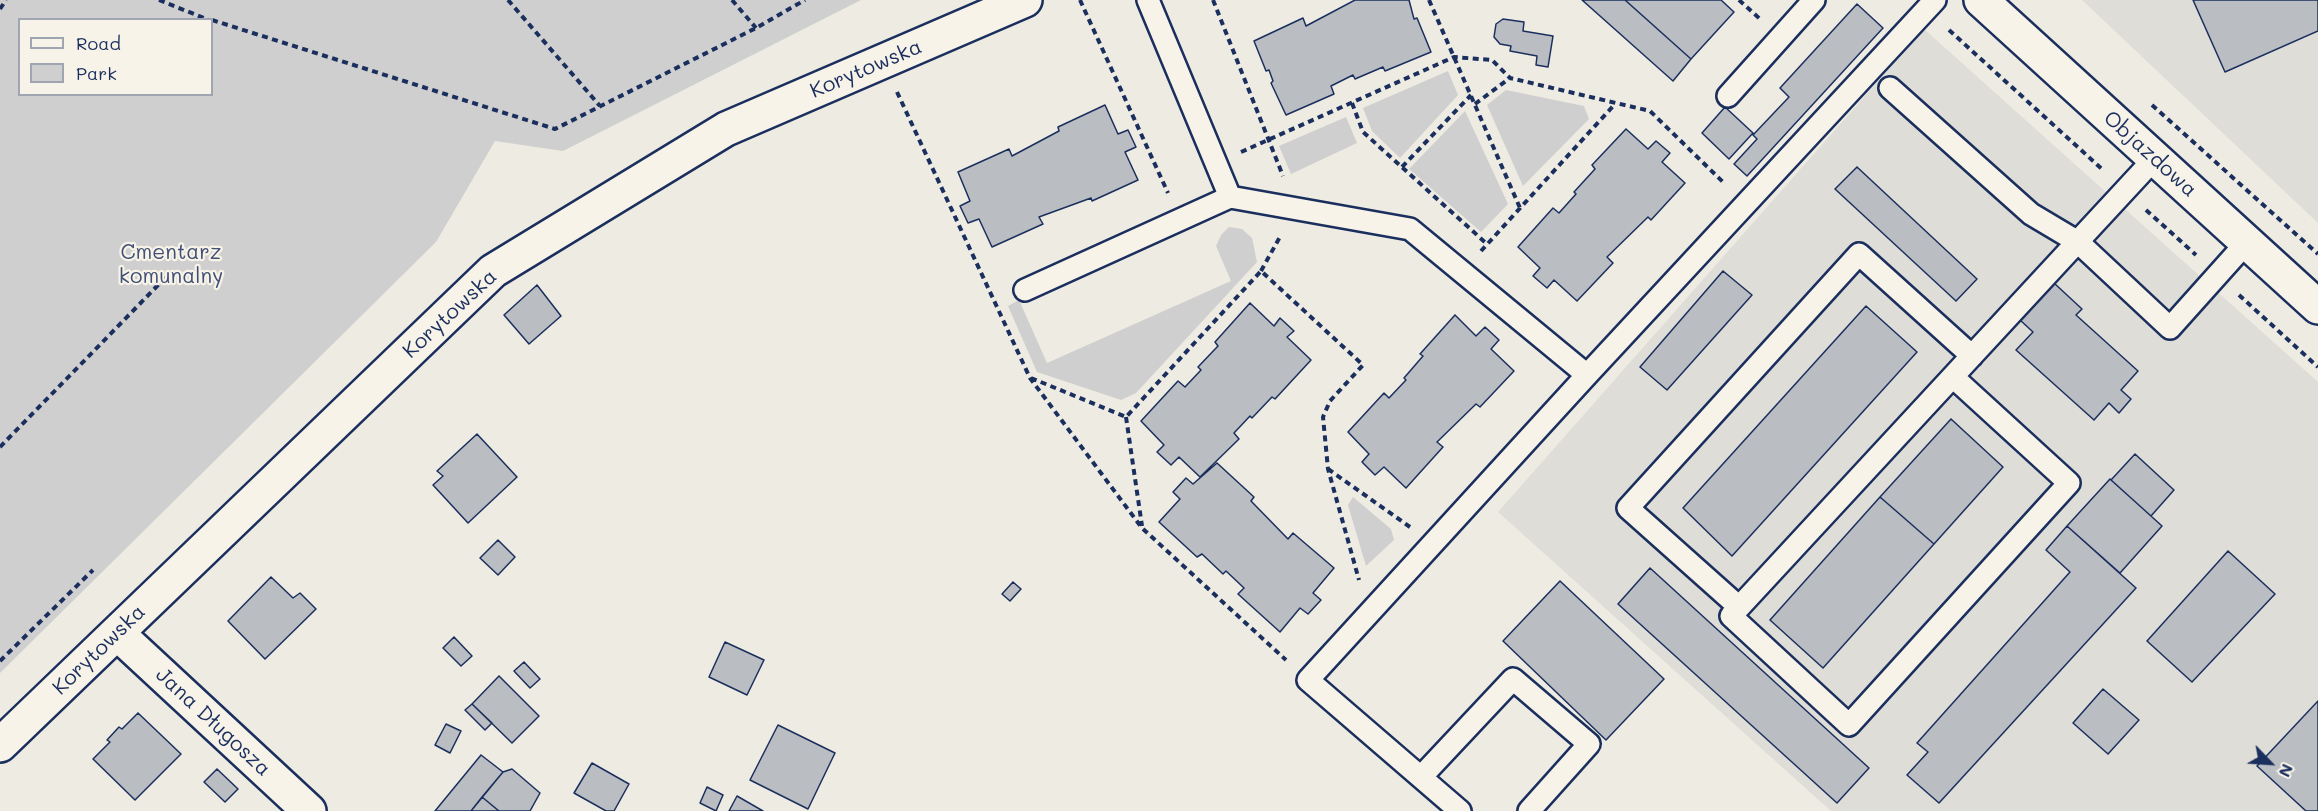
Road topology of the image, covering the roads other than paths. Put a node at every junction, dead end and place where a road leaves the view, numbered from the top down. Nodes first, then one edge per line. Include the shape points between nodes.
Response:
1 (1025, 0) edge
2 (1148, 0) edge
3 (1814, 0) edge
4 (1935, 0) edge
5 (1981, 0) edge
6 (1890, 88) dead end
7 (1728, 96) dead end
8 (2155, 158) junction
9 (1230, 197) junction
10 (2078, 242) junction
11 (2247, 242) junction
12 (1025, 290) dead end
13 (2318, 307) edge
14 (1972, 356) junction
15 (1587, 375) junction
16 (1953, 377) junction
17 (1739, 607) junction
18 (117, 633) junction
19 (0, 746) edge
20 (1420, 777) junction
21 (309, 811) edge
22 (1460, 811) edge
23 (1529, 811) edge

1 - 18 street, Korytowska via 726,129 494,271
2 - 9 lane
3 - 7 lane
4 - 15 lane
5 - 8 street, Objazdowa
6 - 10 lane via 2031,214
8 - 10 lane
8 - 11 street, Objazdowa
9 - 12 lane
9 - 15 lane via 1410,229
10 - 11 lane via 2170,328
10 - 14 lane
11 - 13 street, Objazdowa
14 - 16 lane
14 - 17 lane via 1859,254 1628,508
15 - 20 lane via 1308,680
16 - 17 lane
16 - 17 lane via 2069,483 1849,725 1731,616
18 - 19 street, Korytowska
18 - 21 street, Jana Długosza
20 - 22 lane
20 - 23 lane via 1513,679 1589,744

